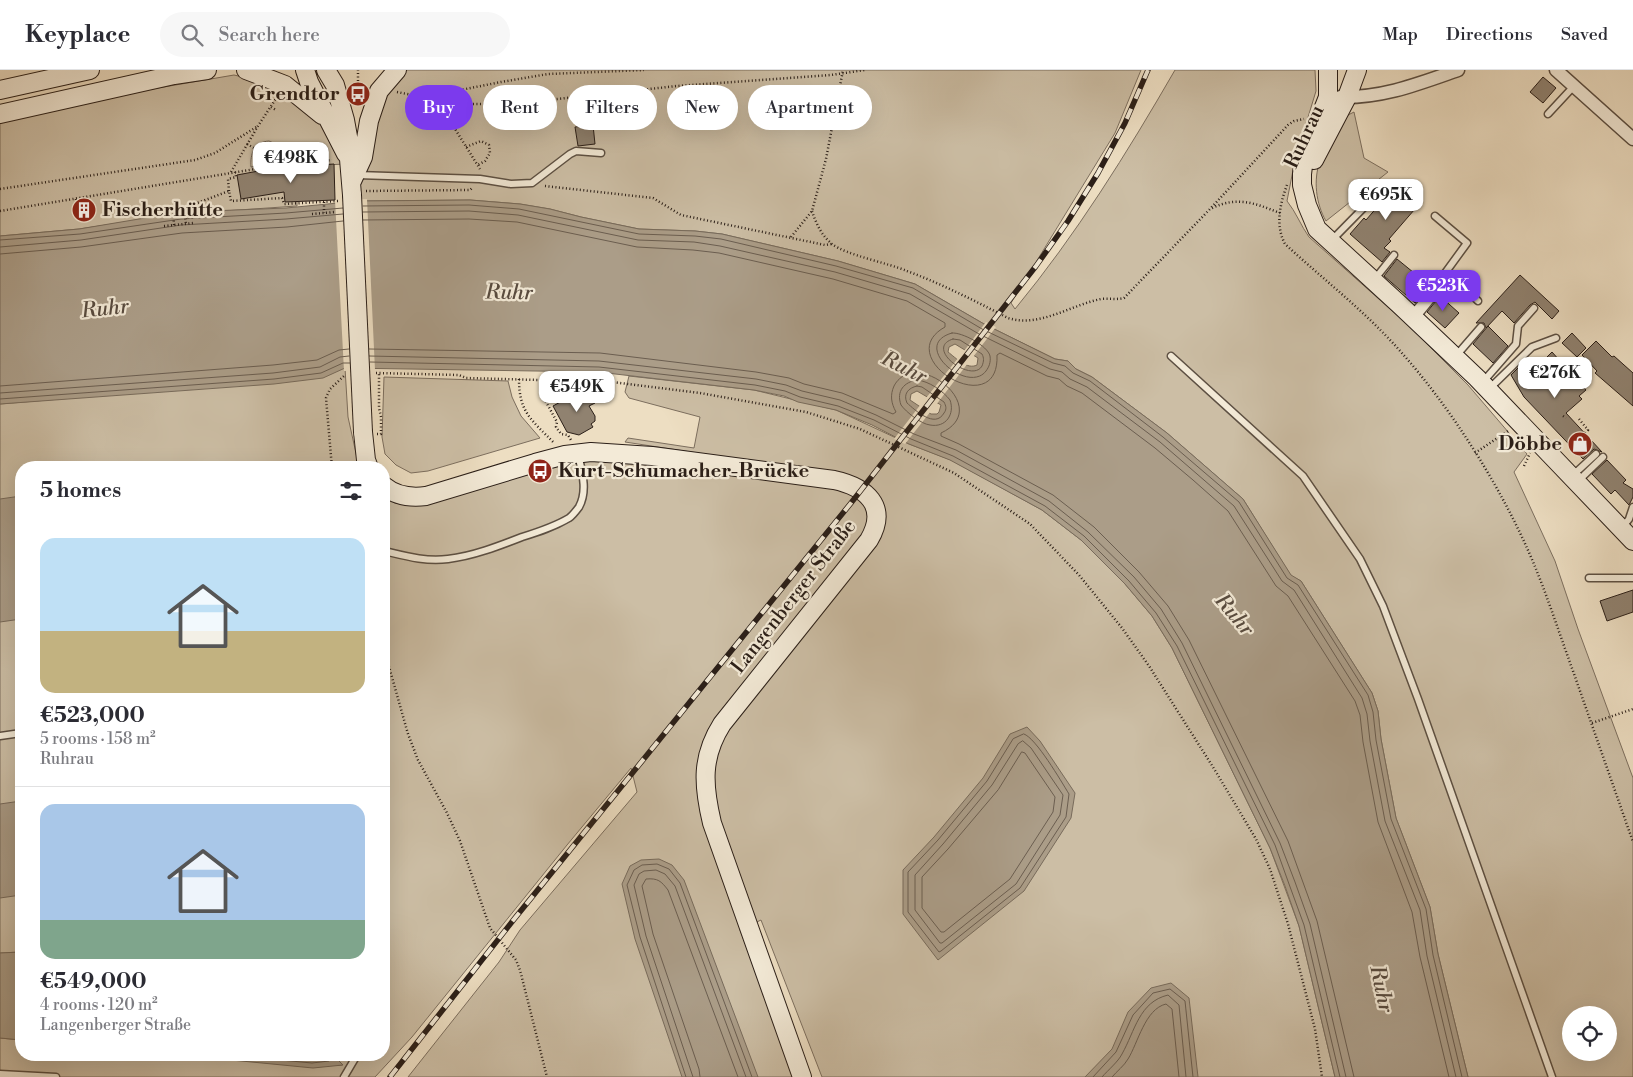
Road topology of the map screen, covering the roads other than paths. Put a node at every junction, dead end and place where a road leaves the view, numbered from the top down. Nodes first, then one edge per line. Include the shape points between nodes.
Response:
1 (90, 70) edge
2 (208, 70) edge
3 (246, 70) edge
4 (305, 70) edge
5 (397, 70) edge
6 (1328, 70) edge
7 (1357, 70) edge
8 (1458, 70) edge
9 (1556, 70) edge
10 (330, 77) edge
11 (1574, 86) junction
12 (0, 90) edge
13 (1328, 97) junction
14 (1347, 97) junction
15 (0, 114) edge
16 (1548, 114) dead end
17 (327, 118) junction
18 (1633, 139) edge
19 (601, 153) dead end
20 (347, 180) junction
21 (1384, 186) dead end
22 (1304, 194) junction
23 (1435, 216) dead end
24 (1330, 242) junction
25 (1394, 255) dead end
26 (1374, 281) junction
27 (1478, 301) dead end
28 (1534, 308) dead end
29 (1413, 317) junction
30 (1481, 328) dead end
31 (1556, 338) dead end
32 (1171, 356) dead end
33 (1455, 357) junction
34 (1484, 387) junction
35 (572, 454) junction
36 (1596, 454) dead end
37 (1604, 457) dead end
38 (366, 461) edge
39 (1573, 480) junction
40 (390, 490) edge
41 (1633, 507) edge
42 (1627, 535) edge
43 (390, 552) edge
44 (1590, 578) dead end
45 (1633, 578) edge
46 (15, 734) edge
47 (0, 736) edge
48 (353, 1061) edge
49 (5, 1075) edge
50 (56, 1077) edge
51 (344, 1077) edge
52 (802, 1077) edge
53 (1552, 1077) edge

1 - 12 main road
2 - 15 main road
3 - 17 main road via 284,85
4 - 17 main road
5 - 20 main road via 369,120 363,157
6 - 13 main road, Ruhrau
7 - 14 main road, Ruhrau
8 - 14 street via 1397,91
9 - 11 street
10 - 20 main road via 349,139 351,153
11 - 16 lane
11 - 18 street
13 - 14 street
13 - 22 main road, Ruhrau via 1304,158
14 - 22 main road, Ruhrau via 1319,149
17 - 20 main road
19 - 20 lane via 576,152 532,183
20 - 38 main road, bridge
21 - 24 lane
22 - 24 main road, Ruhrau via 1317,229
23 - 29 lane via 1466,243
24 - 26 main road, Ruhrau
25 - 26 lane
26 - 29 main road, Ruhrau
27 - 29 lane via 1463,286 1441,286
28 - 34 lane via 1518,326 1516,344
29 - 33 main road, Ruhrau
30 - 33 lane
31 - 34 lane via 1532,347
32 - 53 lane via 1302,476 1360,559 1383,606 1418,699
33 - 34 main road, Ruhrau
34 - 39 main road, Ruhrau
35 - 40 main road, Langenberger Straße via 426,496 405,496
35 - 43 lane via 584,481 583,495 571,517 502,544 449,560
35 - 52 main road, Langenberger Straße via 610,452 652,456 834,480 859,488 874,504 876,521 869,540 722,724 711,742 706,762 706,794 712,822
36 - 39 lane
37 - 39 lane
39 - 42 main road, Ruhrau
41 - 42 lane
44 - 45 lane
46 - 47 lane
48 - 51 lane
49 - 50 lane

